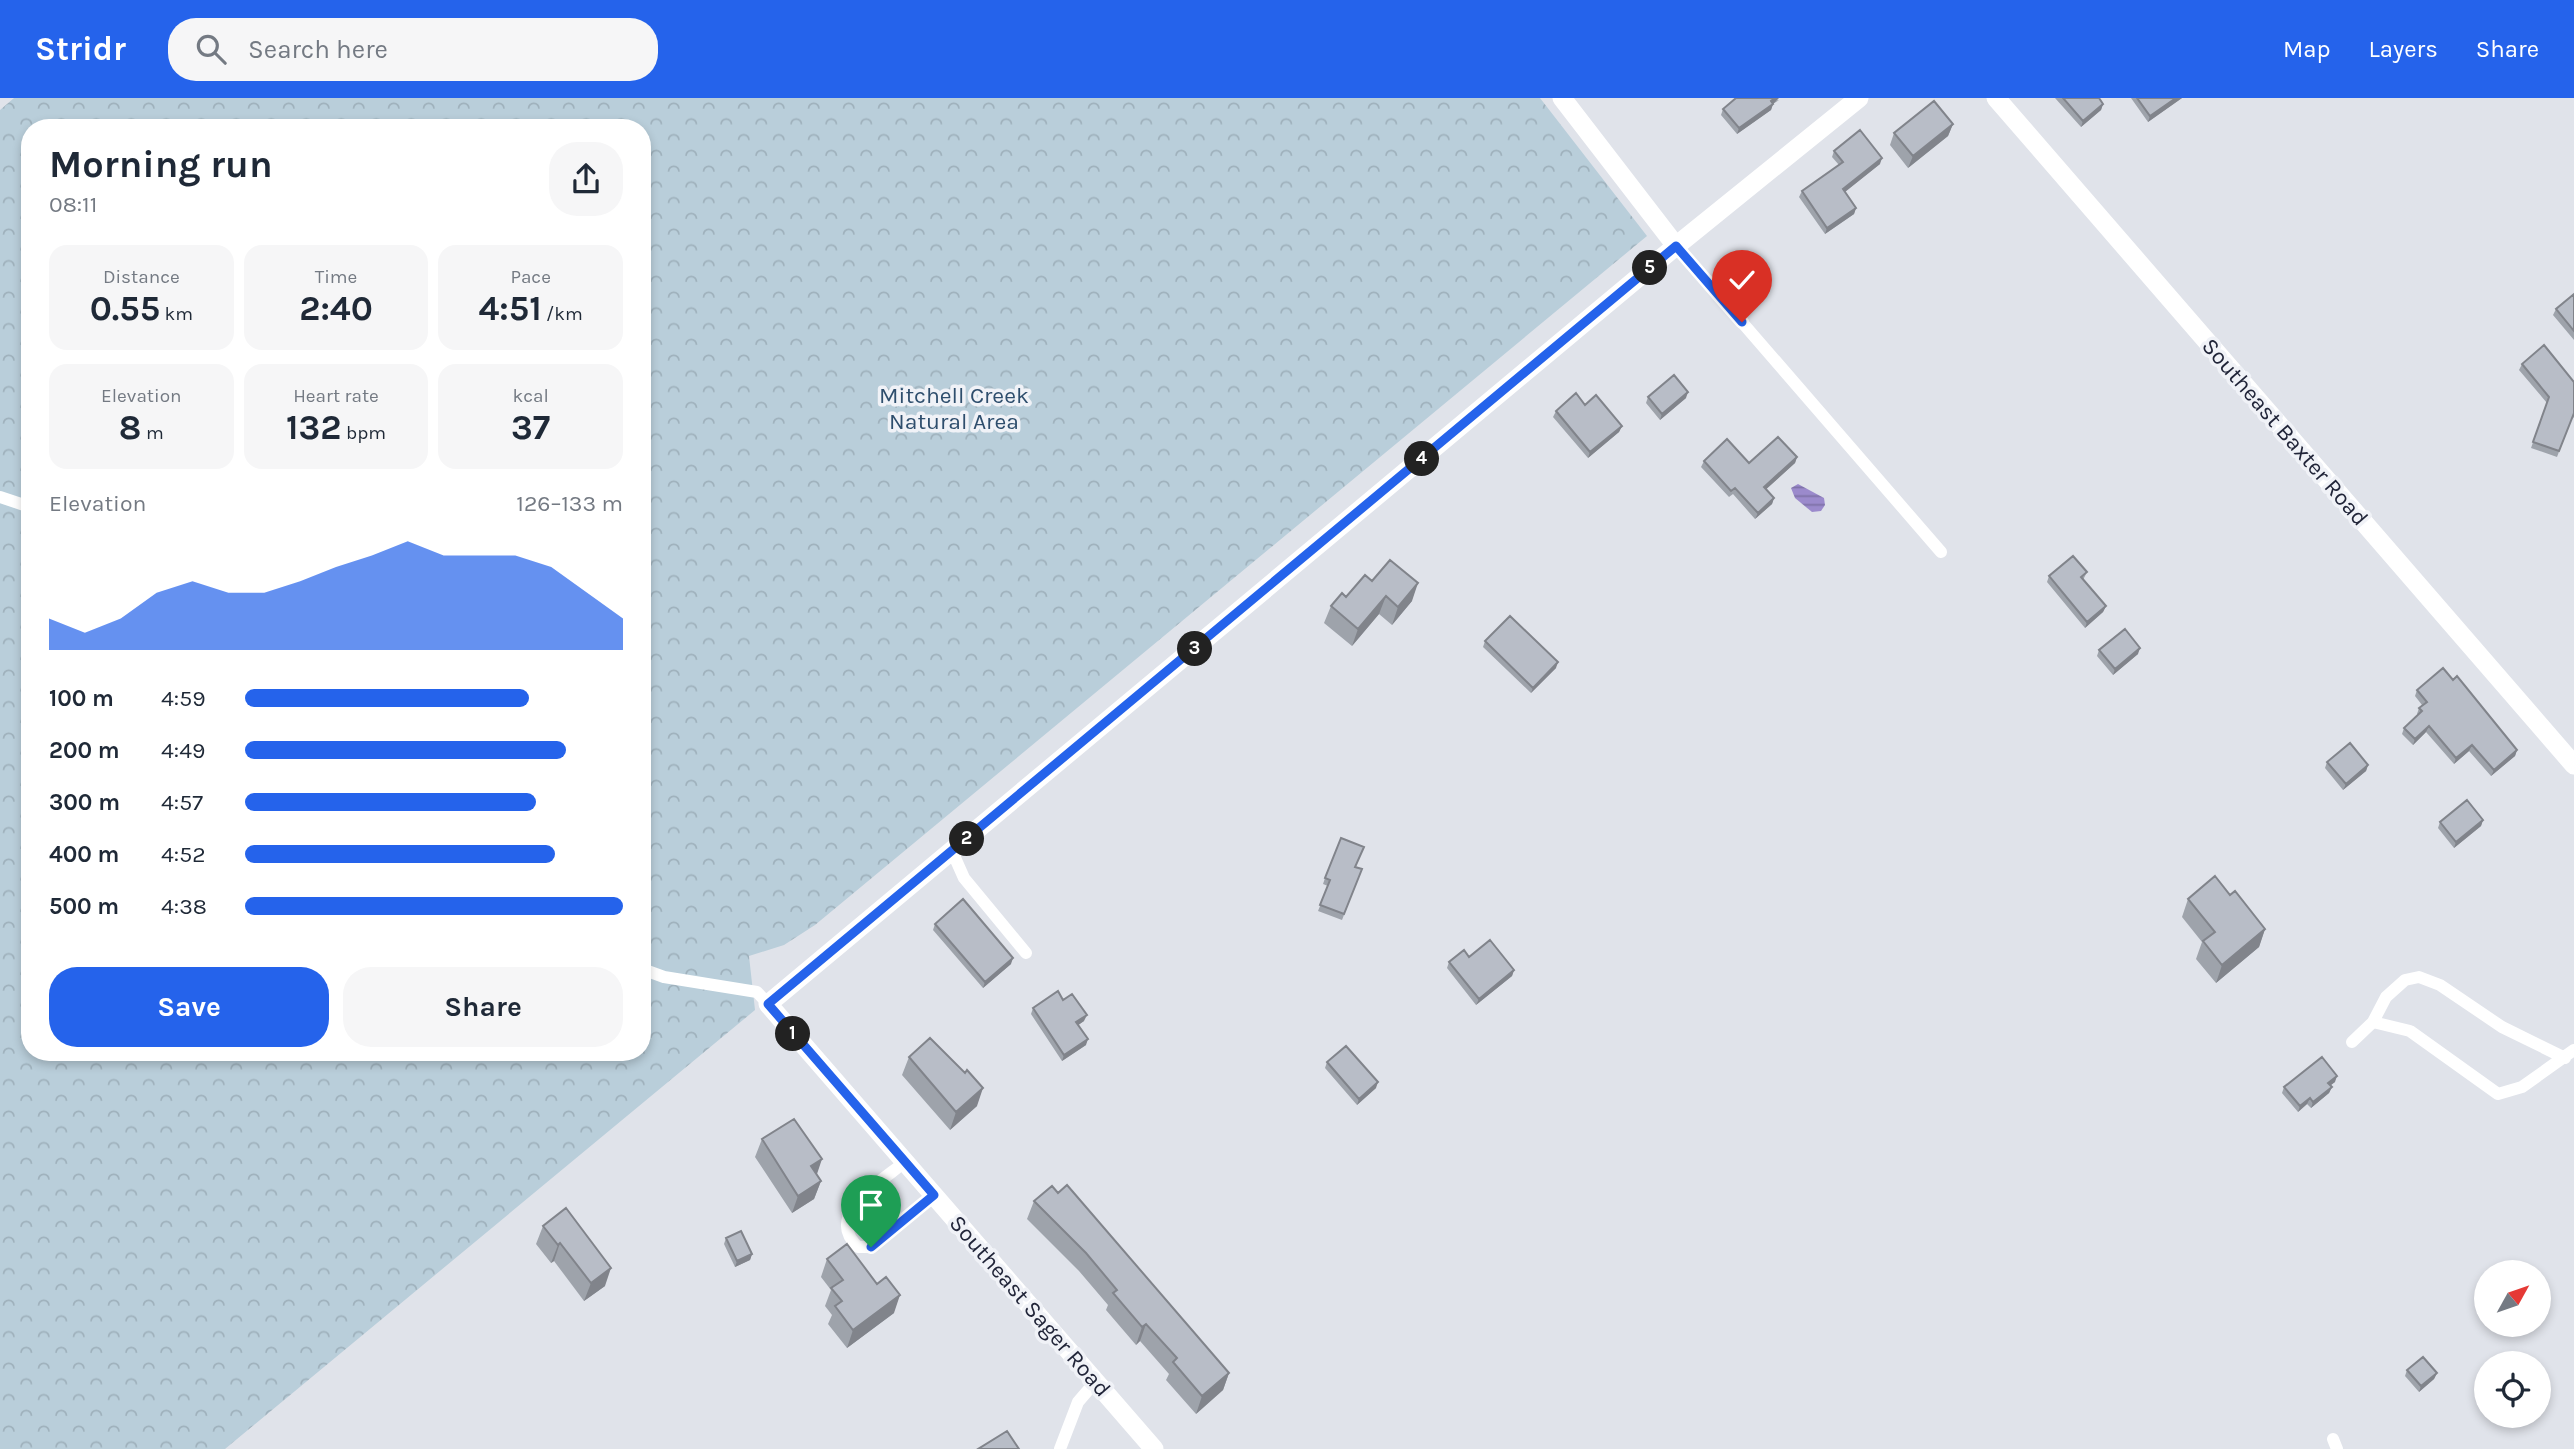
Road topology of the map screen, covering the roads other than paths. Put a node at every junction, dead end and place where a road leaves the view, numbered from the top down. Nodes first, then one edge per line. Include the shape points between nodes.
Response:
1 (1562, 98) edge
2 (1859, 98) edge
3 (1996, 98) edge
4 (1676, 246) junction
5 (0, 496) edge
6 (21, 504) edge
7 (1941, 552) dead end
8 (2574, 765) edge
9 (952, 851) junction
10 (1026, 953) dead end
11 (651, 972) edge
12 (768, 1004) junction
13 (2373, 1022) junction
14 (2352, 1042) dead end
15 (2570, 1054) edge
16 (906, 1161) junction
17 (934, 1195) junction
18 (1096, 1381) junction
19 (1150, 1448) edge
20 (1060, 1449) edge

1 - 4 street
2 - 4 street
3 - 8 street, Southeast Baxter Road
4 - 7 lane
4 - 9 street
5 - 6 lane
9 - 10 lane via 964,877
9 - 12 street
11 - 12 lane via 757,992
12 - 16 street, Southeast Sager Road
13 - 14 lane
13 - 15 lane via 2410,1031 2498,1094 2522,1087
13 - 15 lane via 2386,997 2405,980 2419,978 2440,985 2502,1027
16 - 17 street, Southeast Sager Road
16 - 17 lane via 850,1210 844,1225 848,1237 858,1247 871,1247
17 - 18 street, Southeast Sager Road
18 - 19 street, Southeast Sager Road
18 - 20 lane via 1078,1402

